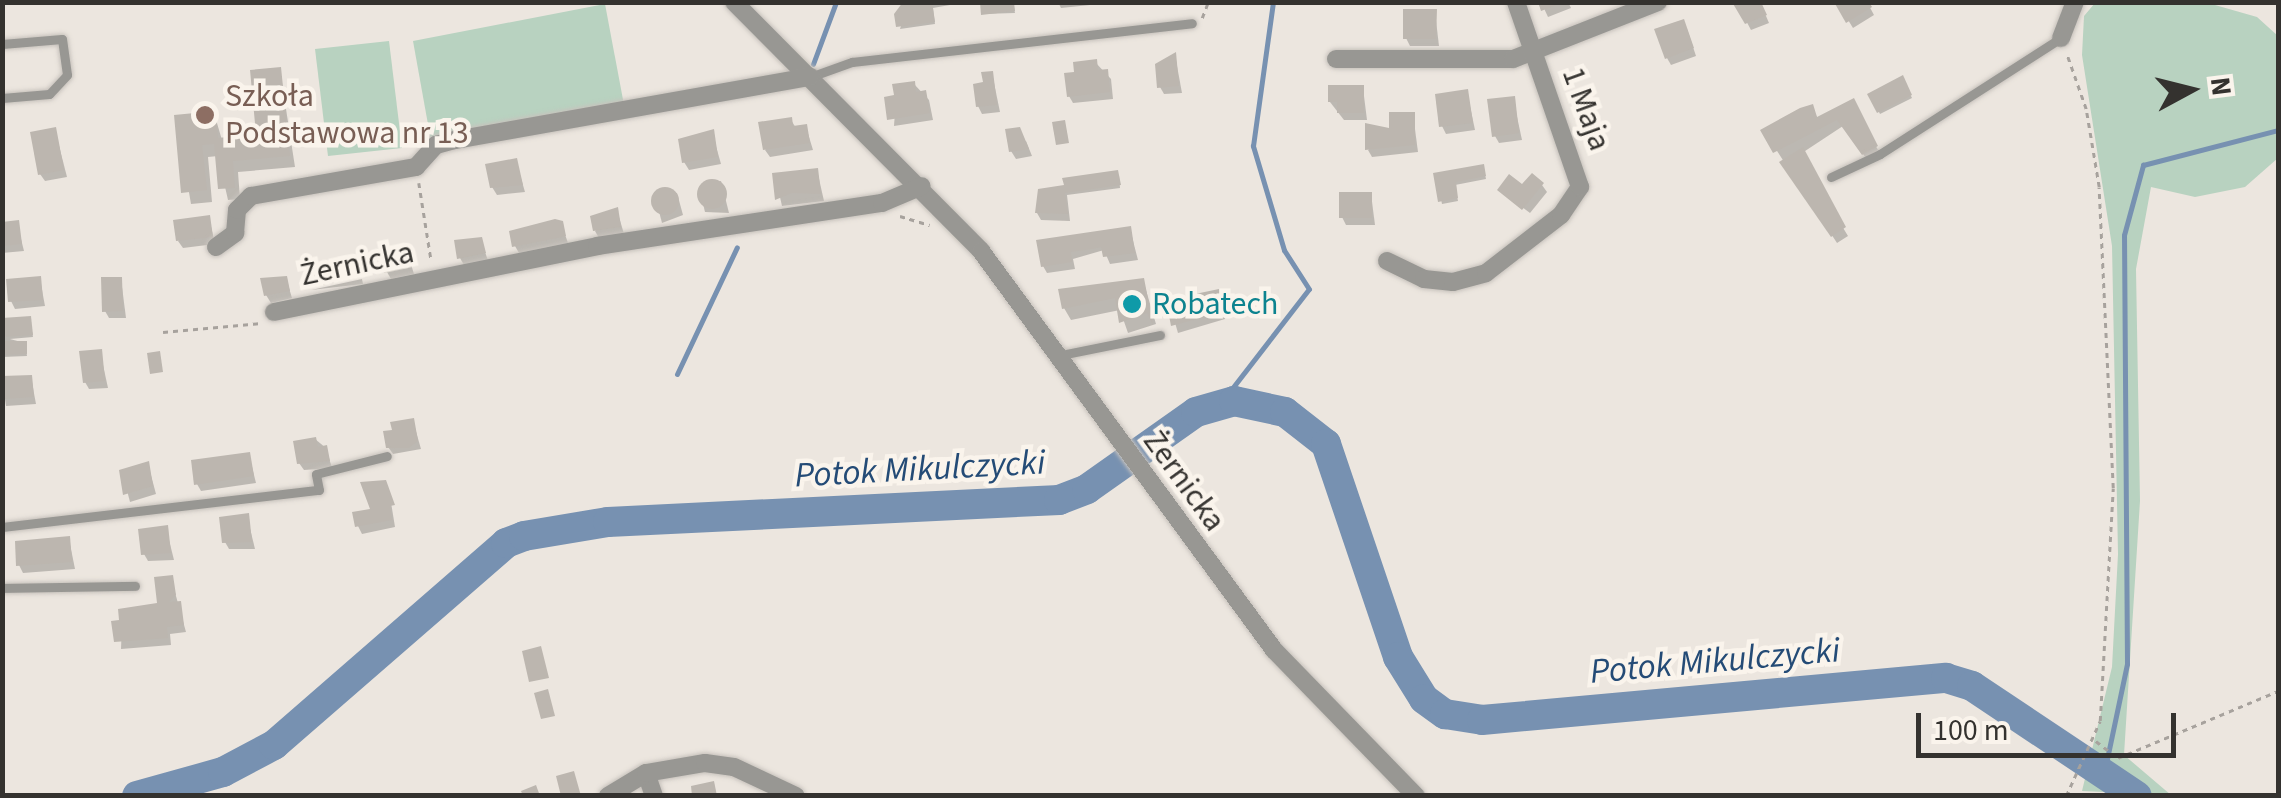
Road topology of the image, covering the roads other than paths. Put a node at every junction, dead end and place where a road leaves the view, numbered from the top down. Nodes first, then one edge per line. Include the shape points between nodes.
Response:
1 (734, 2) edge
2 (1516, 2) edge
3 (1658, 2) edge
4 (2076, 2) edge
5 (1192, 23) dead end
6 (2061, 38) joint
7 (2, 44) edge
8 (1532, 51) junction
9 (1336, 59) dead end
10 (810, 77) junction
11 (2, 98) edge
12 (1832, 177) dead end
13 (922, 186) junction
14 (216, 247) dead end
15 (1387, 261) dead end
16 (274, 312) dead end
17 (1160, 335) dead end
18 (1061, 355) junction
19 (388, 456) dead end
20 (2, 527) edge
21 (136, 586) dead end
22 (2, 588) edge
23 (646, 773) junction
24 (608, 796) edge
25 (654, 796) edge
26 (796, 796) edge
27 (1416, 796) edge

1 - 10 street, Żernicka
2 - 8 street, 1 Maja
3 - 8 street
4 - 6 street
5 - 10 lane via 852,62
6 - 12 lane via 1880,154
7 - 11 lane via 62,39 67,75 49,94
8 - 9 street via 1513,59
8 - 15 street, 1 Maja via 1580,188 1561,215 1486,273 1453,282
10 - 13 street, Żernicka
10 - 14 street via 454,140 436,145 416,167 250,196 238,210 235,232
13 - 16 street, Żernicka via 882,202 597,246
13 - 18 street, Żernicka
17 - 18 lane
18 - 27 street, Żernicka via 1148,482 1304,686
19 - 20 lane via 316,474 319,490
21 - 22 lane
23 - 24 street
23 - 25 street
23 - 26 street via 676,763 734,767

